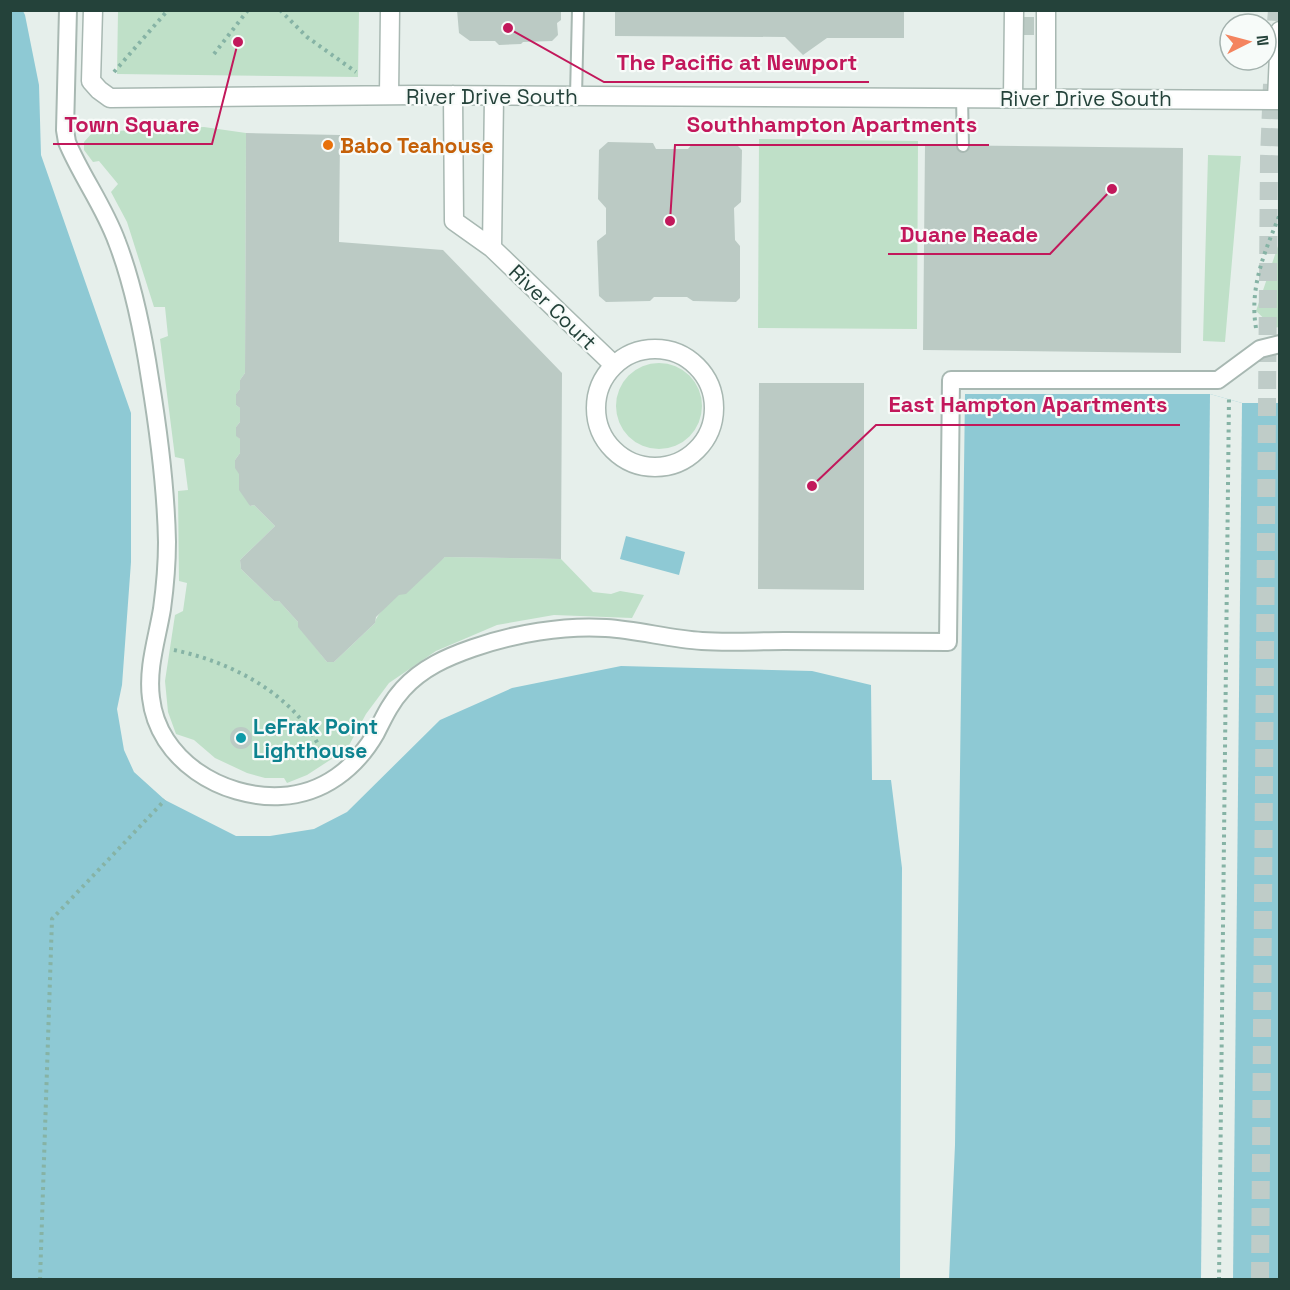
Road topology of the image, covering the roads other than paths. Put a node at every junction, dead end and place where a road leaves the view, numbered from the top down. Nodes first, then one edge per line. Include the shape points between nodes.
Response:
1 (68, 10) edge
2 (93, 10) edge
3 (390, 10) edge
4 (578, 10) edge
5 (1014, 10) edge
6 (1046, 10) edge
7 (1280, 31) edge
8 (389, 95) junction
9 (453, 95) junction
10 (494, 96) junction
11 (576, 96) junction
12 (962, 98) junction
13 (1013, 98) junction
14 (1046, 98) junction
15 (1278, 100) edge
16 (963, 146) dead end
17 (492, 248) junction
18 (1280, 344) edge
19 (614, 365) junction

1 - 18 street via 67,142 108,221 126,270 141,323 161,443 166,568 150,681 154,715 168,744 192,769 219,784 250,794 303,793 321,787 353,765 401,691 417,675 454,655 504,639 552,630 603,627 702,641 948,642 951,380 1218,380 1260,349
2 - 8 street, River Drive South via 91,81 110,98
3 - 8 street, River Drive South
4 - 11 lane
5 - 13 street
6 - 14 street
7 - 15 street
8 - 9 street, River Drive South
9 - 10 street, River Drive South
9 - 17 street, River Court via 454,221
10 - 11 street, River Drive South
10 - 17 street, River Court
11 - 12 street, River Drive South
12 - 13 street, River Drive South
12 - 16 lane
13 - 14 street, River Drive South
14 - 15 street, River Drive South
17 - 19 street, River Court
19 - 19 street, River Court via 602,382 596,401 597,422 605,441 619,456 647,467 677,464 694,454 713,421 710,384 699,368 685,356 648,349 630,354

